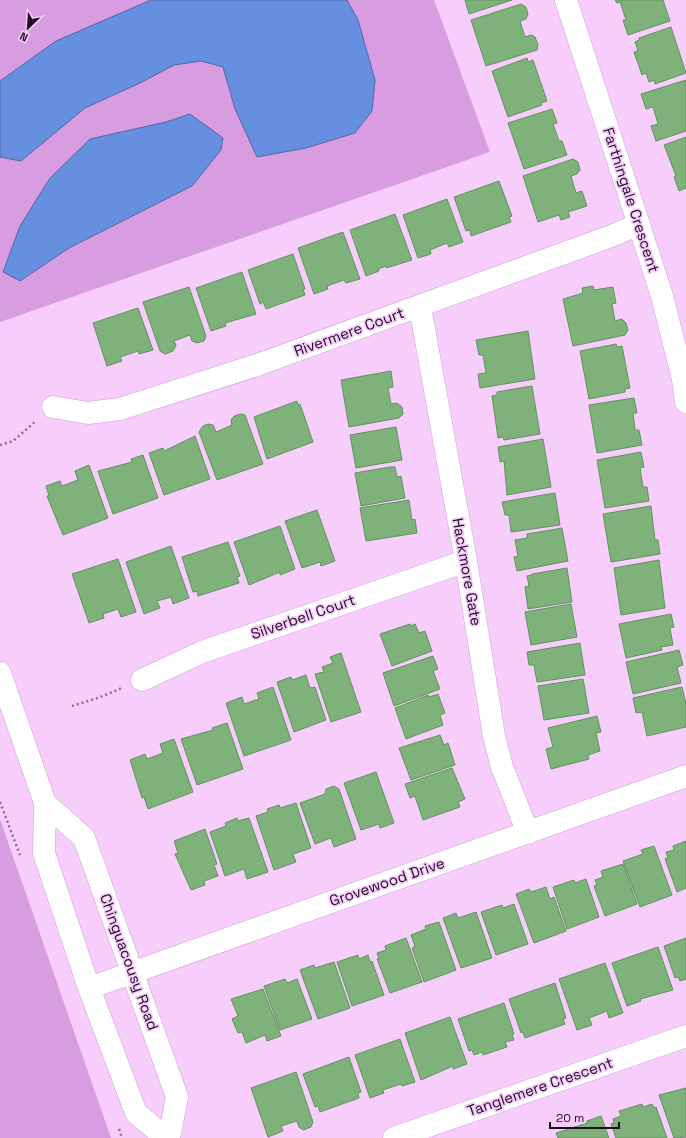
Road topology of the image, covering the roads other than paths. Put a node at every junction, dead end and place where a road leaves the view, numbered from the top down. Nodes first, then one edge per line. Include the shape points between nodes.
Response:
1 (566, 0) edge
2 (639, 224) junction
3 (420, 306) junction
4 (686, 402) edge
5 (53, 406) road end
6 (466, 561) junction
7 (0, 673) edge
8 (142, 680) road end
9 (686, 776) edge
10 (45, 803) junction
11 (528, 833) junction
12 (132, 972) junction
13 (89, 988) junction
14 (686, 1036) edge
15 (167, 1138) edge
16 (394, 1138) edge

1 - 2 street, Farthingale Crescent
2 - 3 street, Rivermere Court
2 - 4 street, Farthingale Crescent via 662,296 683,379
3 - 5 street, Rivermere Court via 120,410 88,413
3 - 6 street, Hackmore Gate
6 - 8 street, Silverbell Court via 202,652
6 - 11 street, Hackmore Gate via 494,736 502,767
7 - 10 street, Chinguacousy Road
9 - 11 street, Grovewood Drive
10 - 12 street, Chinguacousy Road via 84,838
10 - 13 street, Chinguacousy Road via 44,853
11 - 12 street, Grovewood Drive
12 - 13 street, Grovewood Drive
12 - 15 street, Chinguacousy Road via 176,1097
13 - 15 street, Chinguacousy Road via 136,1113
14 - 16 street, Tanglemere Crescent

